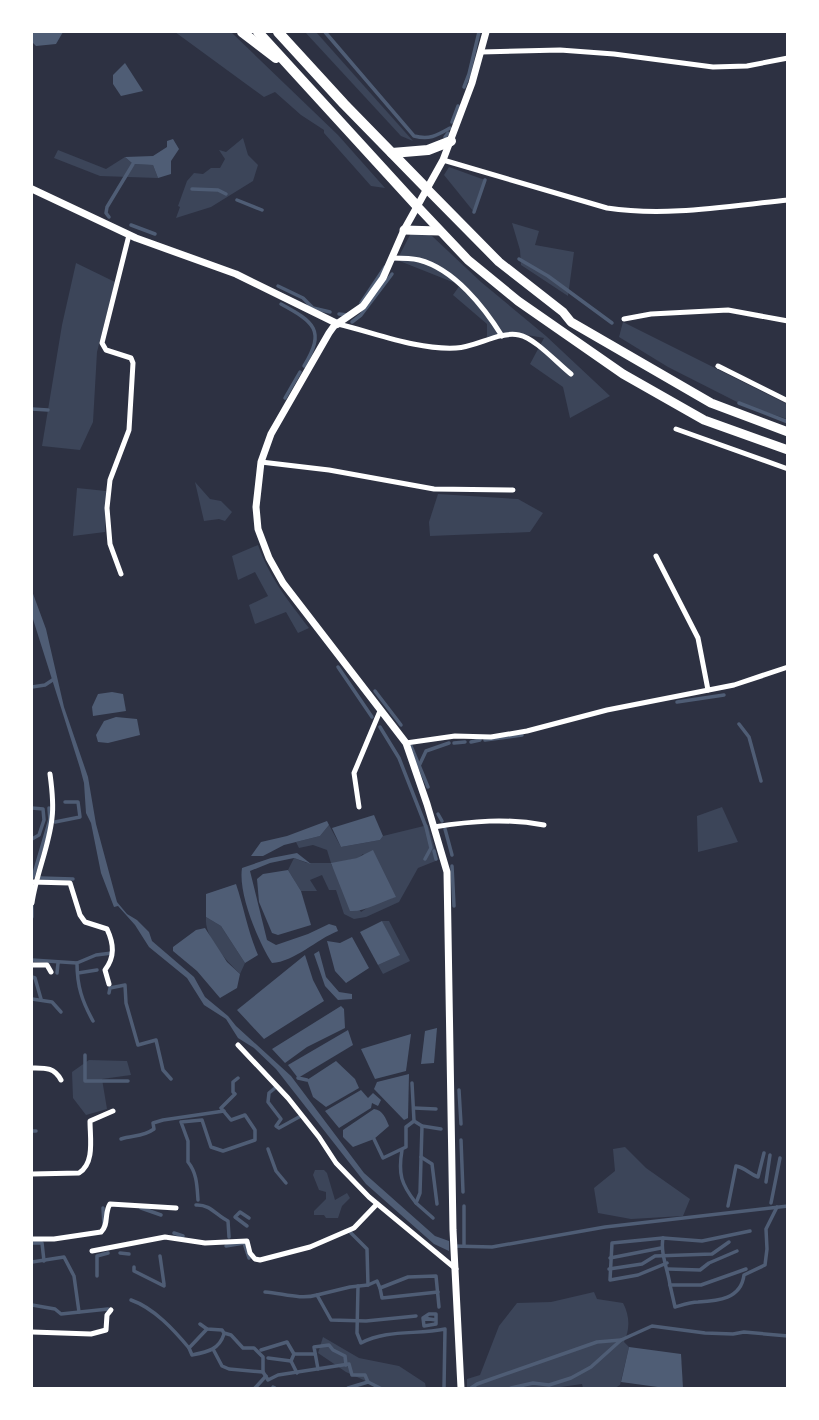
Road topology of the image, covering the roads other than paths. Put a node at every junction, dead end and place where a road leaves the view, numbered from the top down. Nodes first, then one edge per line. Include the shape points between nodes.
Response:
1 (242, 32) edge
2 (258, 32) edge
3 (278, 32) edge
4 (286, 32) edge
5 (486, 32) edge
6 (481, 52) junction
7 (788, 58) edge
8 (313, 67) junction
9 (299, 75) junction
10 (451, 141) junction
11 (393, 153) junction
12 (443, 160) junction
13 (32, 189) edge
14 (427, 189) junction
15 (788, 200) edge
16 (417, 206) junction
17 (404, 230) junction
18 (440, 231) junction
19 (129, 235) junction
20 (392, 258) junction
21 (624, 319) dead end
22 (788, 321) edge
23 (338, 324) junction
24 (502, 336) junction
25 (718, 366) dead end
26 (571, 374) dead end
27 (788, 401) edge
28 (676, 429) dead end
29 (788, 432) edge
30 (788, 450) edge
31 (261, 462) junction
32 (788, 469) edge
33 (513, 490) dead end
34 (656, 556) dead end
35 (121, 574) dead end
36 (788, 667) edge
37 (708, 690) junction
38 (380, 711) junction
39 (406, 743) junction
40 (50, 774) dead end
41 (359, 807) dead end
42 (544, 825) dead end
43 (434, 827) junction
44 (33, 882) edge
45 (33, 903) edge
46 (32, 965) edge
47 (51, 972) dead end
48 (108, 984) dead end
49 (238, 1045) dead end
50 (32, 1068) edge
51 (61, 1080) dead end
52 (113, 1111) dead end
53 (32, 1174) edge
54 (377, 1204) junction
55 (176, 1208) dead end
56 (32, 1239) edge
57 (92, 1251) dead end
58 (456, 1269) junction
59 (111, 1310) dead end
60 (32, 1332) edge
61 (461, 1387) edge

1 - 9 highway
2 - 9 highway
3 - 8 highway
4 - 8 highway
5 - 6 street
6 - 7 street via 572,51 713,67
6 - 10 street
8 - 11 highway
9 - 16 highway
10 - 11 highway via 428,150
10 - 12 street
11 - 14 highway
12 - 14 street
12 - 15 street via 633,212
13 - 19 street
14 - 16 street
14 - 29 highway via 499,262 571,322 683,388
16 - 17 street
16 - 18 highway
17 - 18 highway
17 - 20 street
18 - 30 highway via 468,260 574,342 704,420
19 - 23 street via 236,274
19 - 35 street via 102,343 106,350 131,358 133,363 129,430 110,480 107,508 110,544
20 - 23 street via 363,306
20 - 24 street via 419,260 447,275
21 - 22 street via 728,310
23 - 24 street via 443,348 466,347
23 - 31 street via 271,434
24 - 26 street via 526,337
25 - 27 street
28 - 32 street
31 - 33 street via 434,489
31 - 38 street via 256,507 269,558
34 - 37 street via 698,638
36 - 37 street
37 - 39 street via 515,733
38 - 39 street
38 - 41 street via 354,774
39 - 43 street
40 - 44 street via 52,820
42 - 43 street via 490,820
43 - 58 street via 447,872
44 - 45 street
44 - 48 street via 70,883 85,922 107,929 112,953 104,970
46 - 47 street via 47,965
49 - 54 street via 288,1098 336,1163
50 - 51 street via 49,1068
52 - 53 street via 90,1121 88,1166 83,1171
54 - 57 street via 354,1228 310,1247 260,1260 250,1253 247,1241 205,1243 165,1237
54 - 58 street
55 - 56 street via 110,1205 104,1231
58 - 61 street
59 - 60 street via 106,1330 92,1334

